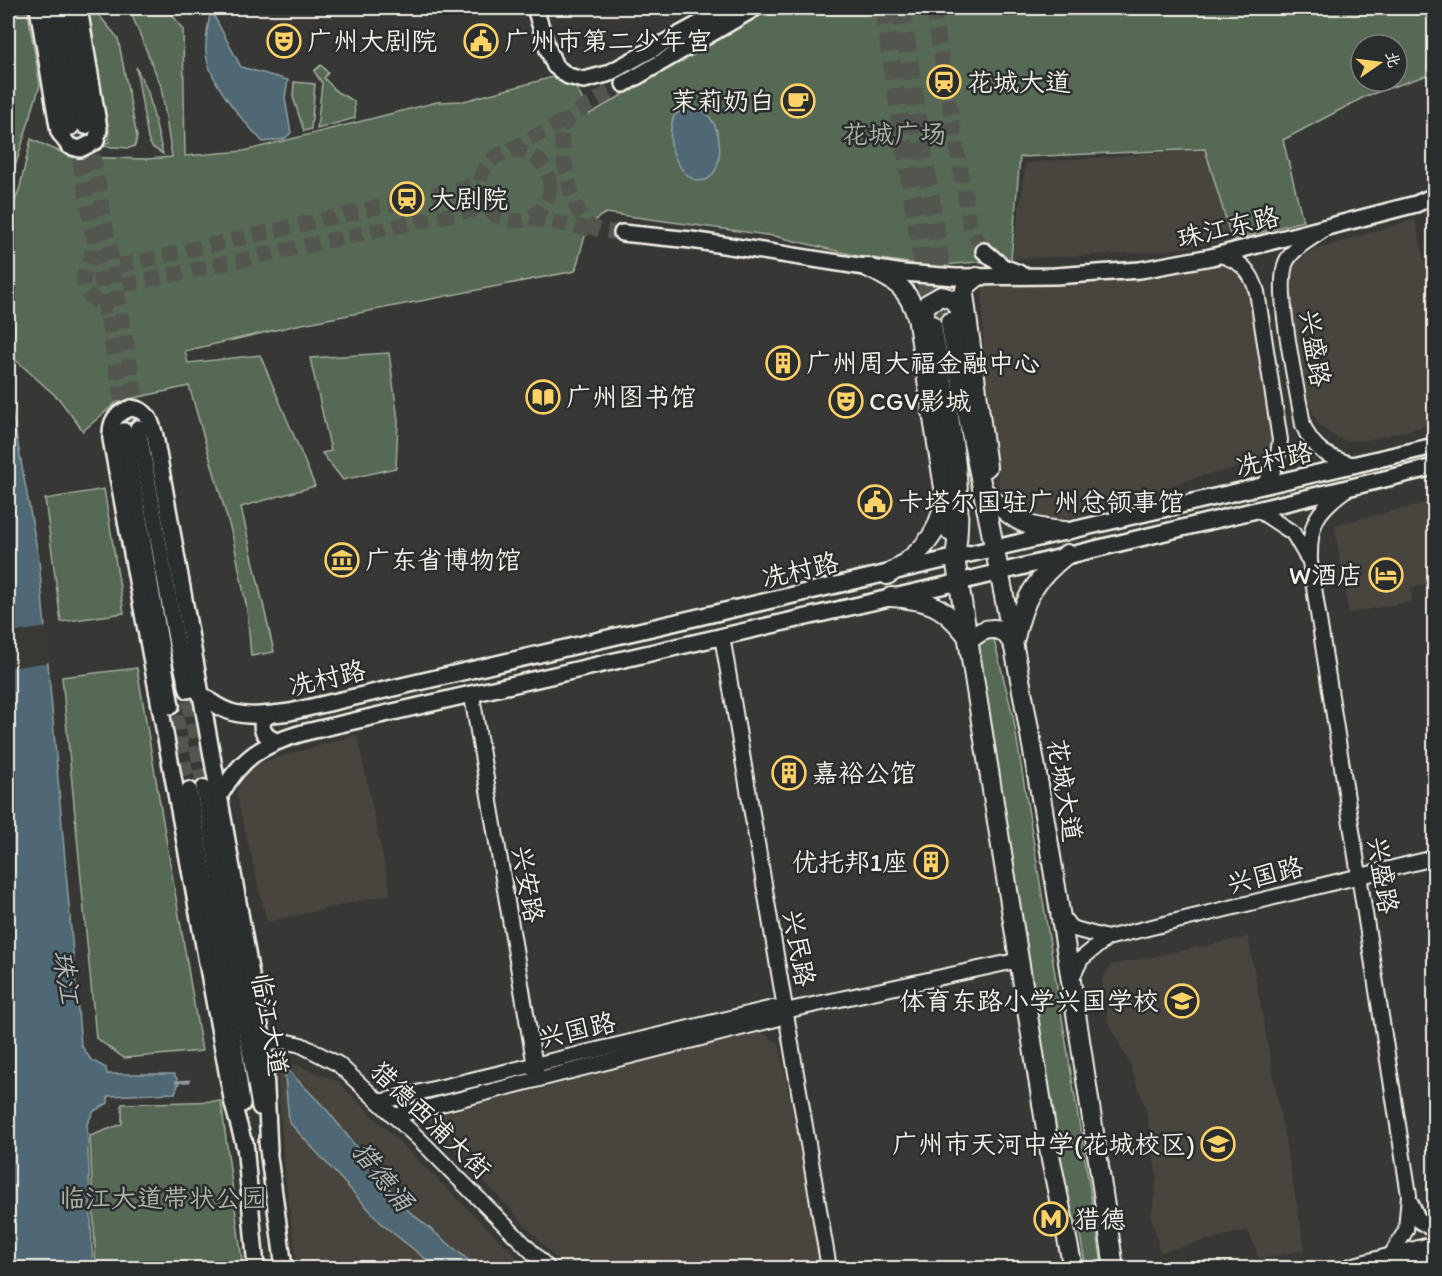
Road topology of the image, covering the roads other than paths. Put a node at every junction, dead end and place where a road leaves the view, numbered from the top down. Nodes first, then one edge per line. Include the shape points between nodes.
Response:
1 (38, 8) edge
2 (52, 8) edge
3 (66, 8) edge
4 (79, 8) edge
5 (535, 8) edge
6 (728, 8) edge
7 (755, 8) edge
8 (624, 84) tunnel mouth
9 (1434, 187) edge
10 (1434, 196) edge
11 (1370, 216) junction
12 (1328, 227) junction
13 (622, 232) tunnel mouth
14 (984, 251) tunnel mouth
15 (1221, 255) junction
16 (867, 267) junction
17 (1026, 276) junction
18 (977, 277) junction
19 (942, 323) junction
20 (1434, 446) edge
21 (1357, 465) junction
22 (1434, 467) edge
23 (1262, 486) junction
24 (982, 489) junction
25 (1345, 490) junction
26 (945, 494) junction
27 (1258, 510) junction
28 (1065, 531) junction
29 (994, 547) junction
30 (1067, 554) junction
31 (955, 558) junction
32 (1310, 562) junction
33 (999, 572) junction
34 (887, 575) junction
35 (959, 582) junction
36 (891, 597) junction
37 (722, 636) junction
38 (970, 640) junction
39 (1014, 646) junction
40 (185, 680) junction
41 (200, 694) junction
42 (472, 696) junction
43 (269, 715) junction
44 (276, 741) junction
45 (212, 757) junction
46 (190, 790) junction
47 (220, 795) junction
48 (1434, 858) edge
49 (1359, 876) junction
50 (1058, 911) junction
51 (1107, 938) junction
52 (1020, 960) junction
53 (1070, 987) junction
54 (785, 1011) junction
55 (263, 1044) junction
56 (535, 1065) junction
57 (538, 1079) junction
58 (379, 1102) junction
59 (394, 1116) junction
60 (269, 1150) junction
61 (1409, 1195) junction
62 (1434, 1230) edge
63 (1068, 1244) junction
64 (1434, 1246) edge
65 (1390, 1257) junction
66 (1434, 1262) edge
67 (1115, 1267) edge
68 (256, 1269) edge
69 (284, 1269) edge
70 (548, 1269) edge
71 (829, 1269) edge
72 (1064, 1269) edge
73 (1072, 1269) edge
74 (1081, 1269) edge
75 (1350, 1269) edge
76 (1411, 1269) edge

1 - 4 main road via 59,132 69,147 80,149 96,141 99,129
2 - 3 main road via 78,127
5 - 6 main road via 555,66 568,76 584,80 608,74
7 - 8 main road
9 - 11 main road
10 - 11 main road, 珠江东路
11 - 12 main road, 珠江东路
12 - 15 main road, 珠江东路
12 - 21 street, 兴盛路 via 1290,256 1282,275 1282,292 1303,425 1309,440 1330,458
13 - 16 main road, 珠江东路
14 - 17 main road, 珠江东路 via 1003,267
15 - 17 main road, 珠江东路 via 1140,270
15 - 23 street, 兴盛路 via 1246,268 1257,292 1280,440 1271,477
16 - 18 main road, 珠江东路
16 - 19 main road via 903,287 912,300
17 - 18 main road, 珠江东路
18 - 19 main road
19 - 24 main road, 花城大道 via 987,468
19 - 26 main road
19 - 31 main road via 958,480
20 - 21 main road, 冼村路
21 - 23 main road, 冼村路
22 - 25 main road, 冼村路
23 - 28 main road, 冼村路
24 - 28 main road via 1028,526
24 - 29 main road, 花城大道
25 - 27 main road, 冼村路
25 - 32 street via 1326,504 1316,518 1309,539
26 - 31 main road
26 - 34 main road via 930,538 919,553
27 - 30 main road, 冼村路
27 - 32 street via 1293,533
28 - 29 main road, 冼村路
28 - 30 main road via 1059,543
29 - 31 main road, 冼村路
29 - 33 main road, 花城大道
30 - 33 main road, 冼村路
30 - 39 main road via 1046,571 1028,596
31 - 34 main road, 冼村路
31 - 35 main road
32 - 49 street, 兴盛路
33 - 35 main road, 冼村路
33 - 39 main road, 花城大道
34 - 36 main road via 894,586
34 - 43 main road, 冼村路
35 - 36 main road, 冼村路
35 - 38 main road
36 - 37 main road, 冼村路
36 - 38 main road via 934,604 948,613
37 - 42 main road, 冼村路
37 - 54 street, 兴民路
38 - 39 main road via 981,631 997,629 1009,635
38 - 52 main road
39 - 50 main road, 花城大道
40 - 41 main road, 冼村路
40 - 45 main road
40 - 46 main road via 131,429 174,728
41 - 43 main road, 冼村路 via 226,712
41 - 45 main road
41 - 46 main road via 153,426 144,411 131,408 112,421 111,439
42 - 44 main road, 冼村路
42 - 56 street, 兴安路
43 - 44 main road via 263,720 262,729
44 - 47 main road, 冼村路 via 238,765
45 - 47 main road
46 - 60 main road, 临江大道
46 - 68 main road, 临江大道 via 230,1011
47 - 55 main road
48 - 49 street, 兴国路
49 - 51 street, 兴国路
49 - 61 street, 兴盛路
50 - 51 street via 1071,928
50 - 53 main road, 花城大道
51 - 53 street via 1081,959
52 - 54 street, 兴国路
52 - 63 main road
53 - 67 main road, 花城大道
54 - 56 street, 兴国路 via 773,1008
54 - 57 street, 兴国路 via 776,1019
54 - 71 street, 兴民路
55 - 58 street, 猎德西浦大街 via 284,1041 318,1052 338,1064
55 - 60 main road
56 - 57 street, 兴安路
56 - 58 street, 兴国路
57 - 59 street, 兴国路
58 - 59 street, 猎德西浦大街
59 - 70 street, 猎德西浦大街
60 - 69 main road, 临江大道
61 - 62 street via 1419,1221
61 - 65 street via 1407,1230
63 - 72 main road
63 - 73 main road
63 - 74 main road
64 - 65 main road
65 - 75 main road
66 - 76 main road

